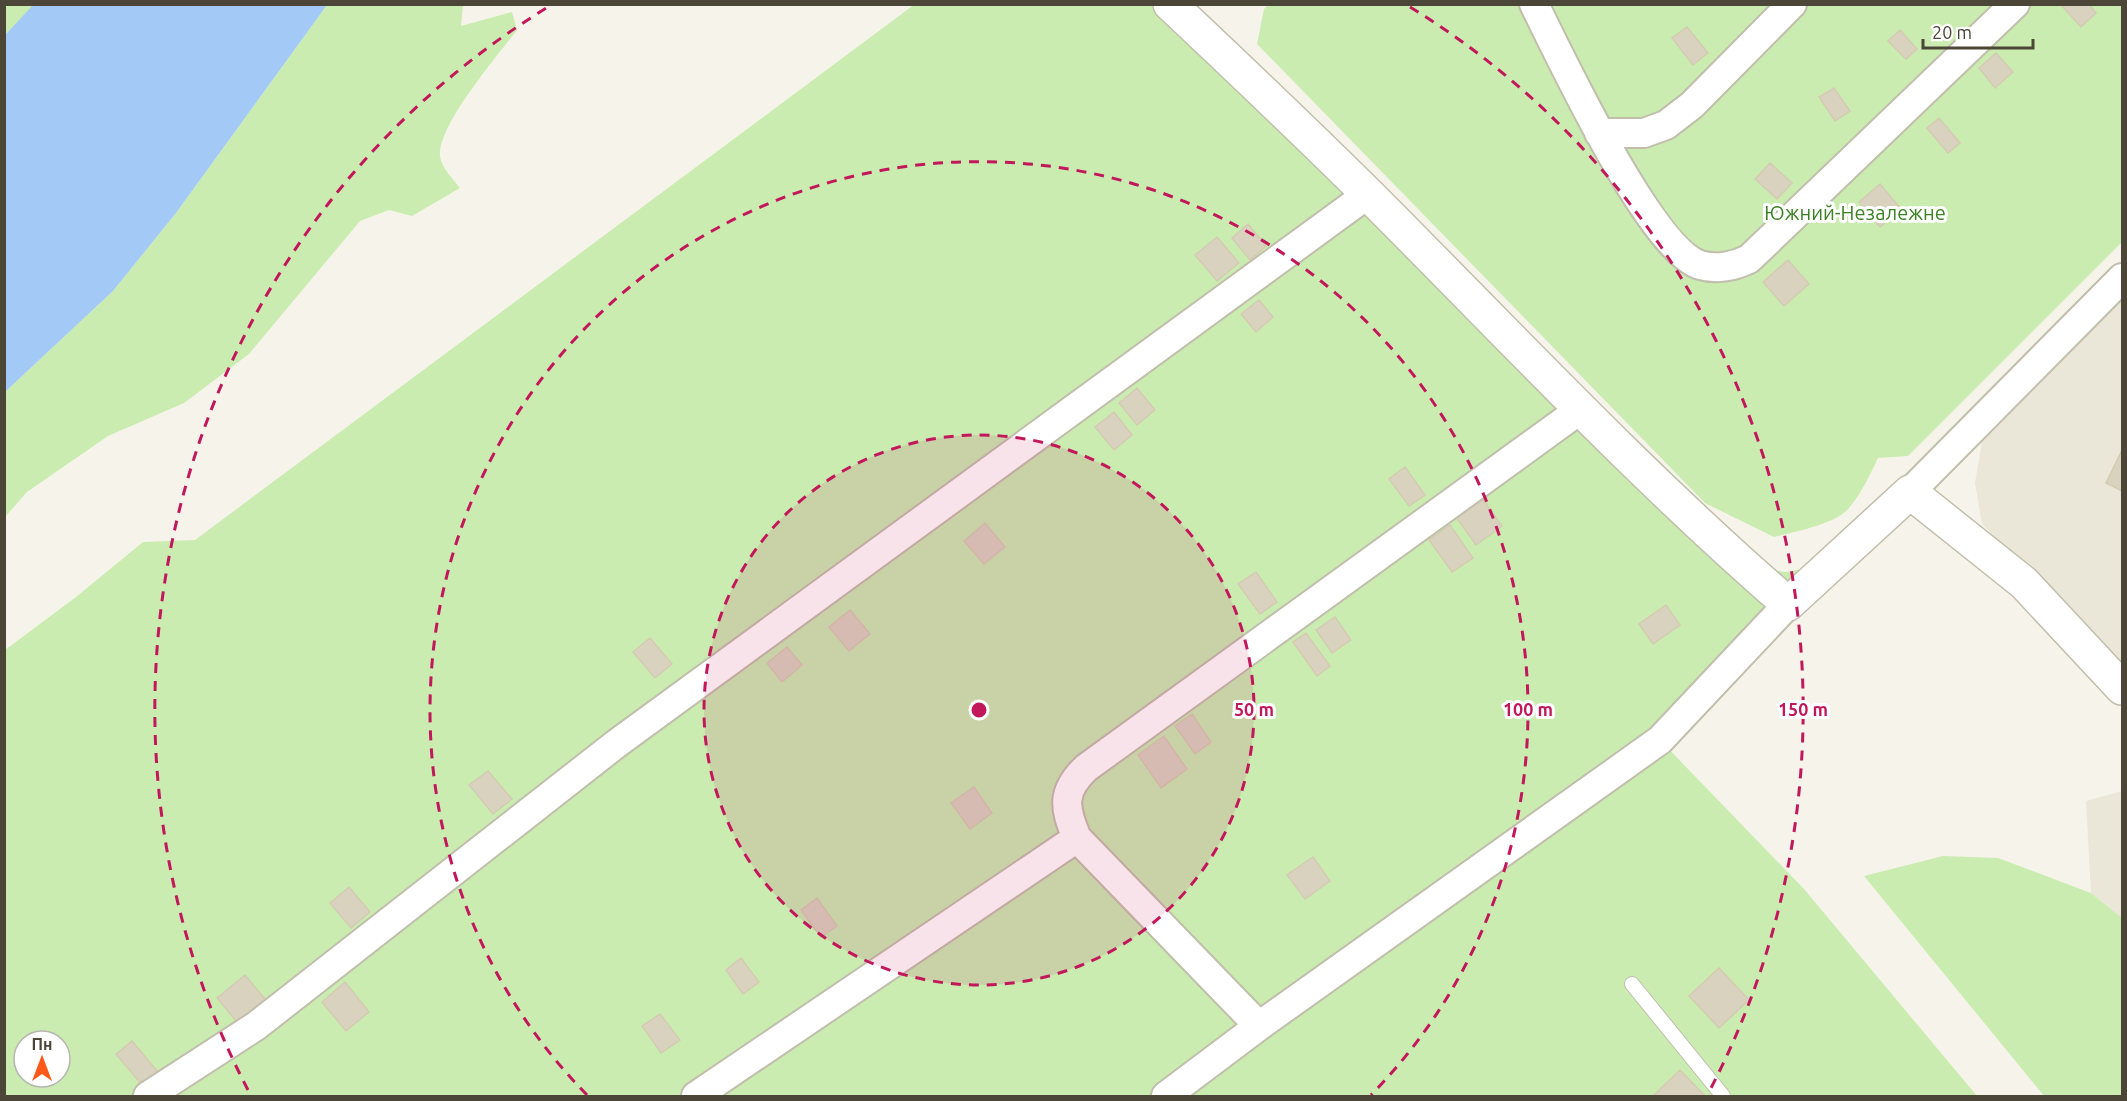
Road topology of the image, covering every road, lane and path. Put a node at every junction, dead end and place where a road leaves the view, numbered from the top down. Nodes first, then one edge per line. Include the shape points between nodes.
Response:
1 (1534, 4) edge
2 (1792, 4) edge
3 (2015, 4) edge
4 (1177, 6) edge
5 (1599, 133) junction
6 (1368, 194) junction
7 (2122, 278) edge
8 (1581, 409) junction
9 (1910, 492) junction
10 (1788, 604) junction
11 (2122, 688) edge
12 (1077, 838) junction
13 (1632, 984) dead end
14 (1259, 1026) junction
15 (148, 1096) edge
16 (696, 1096) edge
17 (1166, 1096) edge
18 (1723, 1096) edge

1 - 5 street
2 - 5 street via 1692,105 1666,125 1644,133
3 - 5 street via 1749,259 1735,266 1700,265 1680,250 1650,216
4 - 6 street
6 - 8 street
6 - 15 street via 616,744 256,1026
7 - 9 street
8 - 10 street via 1719,544
8 - 12 street via 1086,768 1074,779 1066,799
9 - 10 street
9 - 11 street via 2024,583
10 - 14 street via 1660,740
12 - 14 street
12 - 16 street
13 - 18 lane
14 - 17 street

